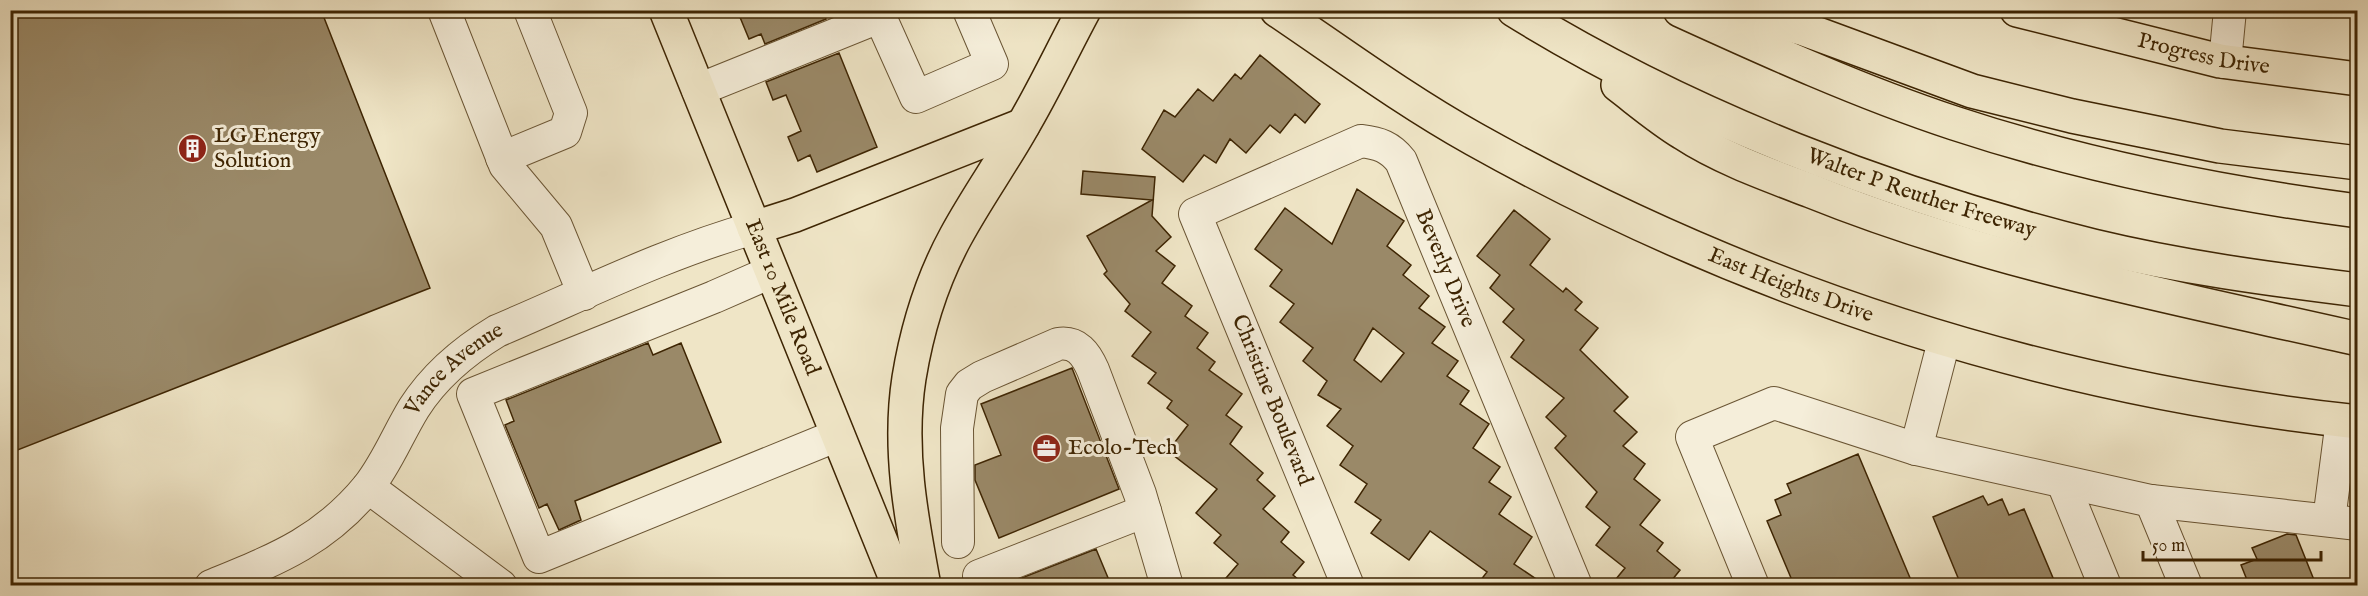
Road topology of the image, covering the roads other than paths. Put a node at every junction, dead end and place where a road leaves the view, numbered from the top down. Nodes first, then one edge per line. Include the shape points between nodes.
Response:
1 (444, 10) edge
2 (530, 10) edge
3 (666, 10) edge
4 (969, 10) edge
5 (1084, 10) edge
6 (1277, 10) edge
7 (1680, 10) edge
8 (1737, 10) edge
9 (2017, 10) edge
10 (2230, 10) edge
11 (878, 14) edge
12 (1525, 17) edge
13 (2225, 62) junction
14 (2358, 79) edge
15 (698, 90) junction
16 (1023, 125) junction
17 (502, 158) junction
18 (2358, 163) edge
19 (2358, 211) edge
20 (1195, 214) joint
21 (754, 228) junction
22 (771, 272) junction
23 (2358, 290) edge
24 (584, 294) junction
25 (2358, 339) edge
26 (1944, 341) junction
27 (2350, 421) edge
28 (838, 435) junction
29 (1916, 449) junction
30 (2063, 483) junction
31 (368, 487) junction
32 (2151, 501) junction
33 (1145, 511) junction
34 (2343, 522) edge
35 (958, 542) junction
36 (909, 574) edge
37 (981, 581) edge
38 (211, 585) edge
39 (498, 585) edge
40 (1167, 585) edge
41 (1348, 585) edge
42 (1576, 585) edge
43 (1753, 585) edge
44 (2105, 585) edge
45 (2186, 585) edge

1 - 17 street
2 - 17 street via 571,113 565,132
3 - 15 main road, East 10 Mile Road
4 - 11 street via 992,64 916,97
5 - 16 main road
6 - 26 main road, East Heights Drive via 1472,137 1565,188 1744,269 1849,310
7 - 19 main road via 1836,81 1953,123 2054,153 2272,200
8 - 18 main road via 1804,29 1972,90 2072,116 2220,146
9 - 13 main road, Progress Drive
10 - 13 street
11 - 15 street
12 - 23 main road, Walter P Reuther Freeway via 1620,70 1722,118 1827,162 1988,217 2095,246 2225,272
12 - 25 main road via 1684,134 1842,204 2005,257
13 - 14 main road, Progress Drive
15 - 21 main road, East 10 Mile Road
16 - 21 main road
16 - 36 main road via 956,236 929,297 917,340 907,395
17 - 24 street via 556,226
20 - 41 street, Christine Boulevard
20 - 42 street, Beverly Drive via 1361,141 1392,150 1401,161
21 - 22 main road, East 10 Mile Road
21 - 24 street, Vance Avenue via 712,240
22 - 28 main road, East 10 Mile Road
22 - 28 street via 473,394 539,557
24 - 31 street, Vance Avenue via 497,331 454,361 426,392
26 - 27 main road, East Heights Drive via 2174,395
26 - 29 street
27 - 34 street
28 - 36 main road, East 10 Mile Road
29 - 30 street
29 - 43 street via 1774,403 1692,437
30 - 32 street
30 - 44 street
31 - 38 street, Vance Avenue via 317,536 273,561
31 - 39 street
32 - 34 street
32 - 45 street
33 - 35 street via 1093,370 1080,349 1068,343 1058,344 982,377 962,394 957,428
33 - 37 street
33 - 40 street
35 - 36 street
35 - 37 street

